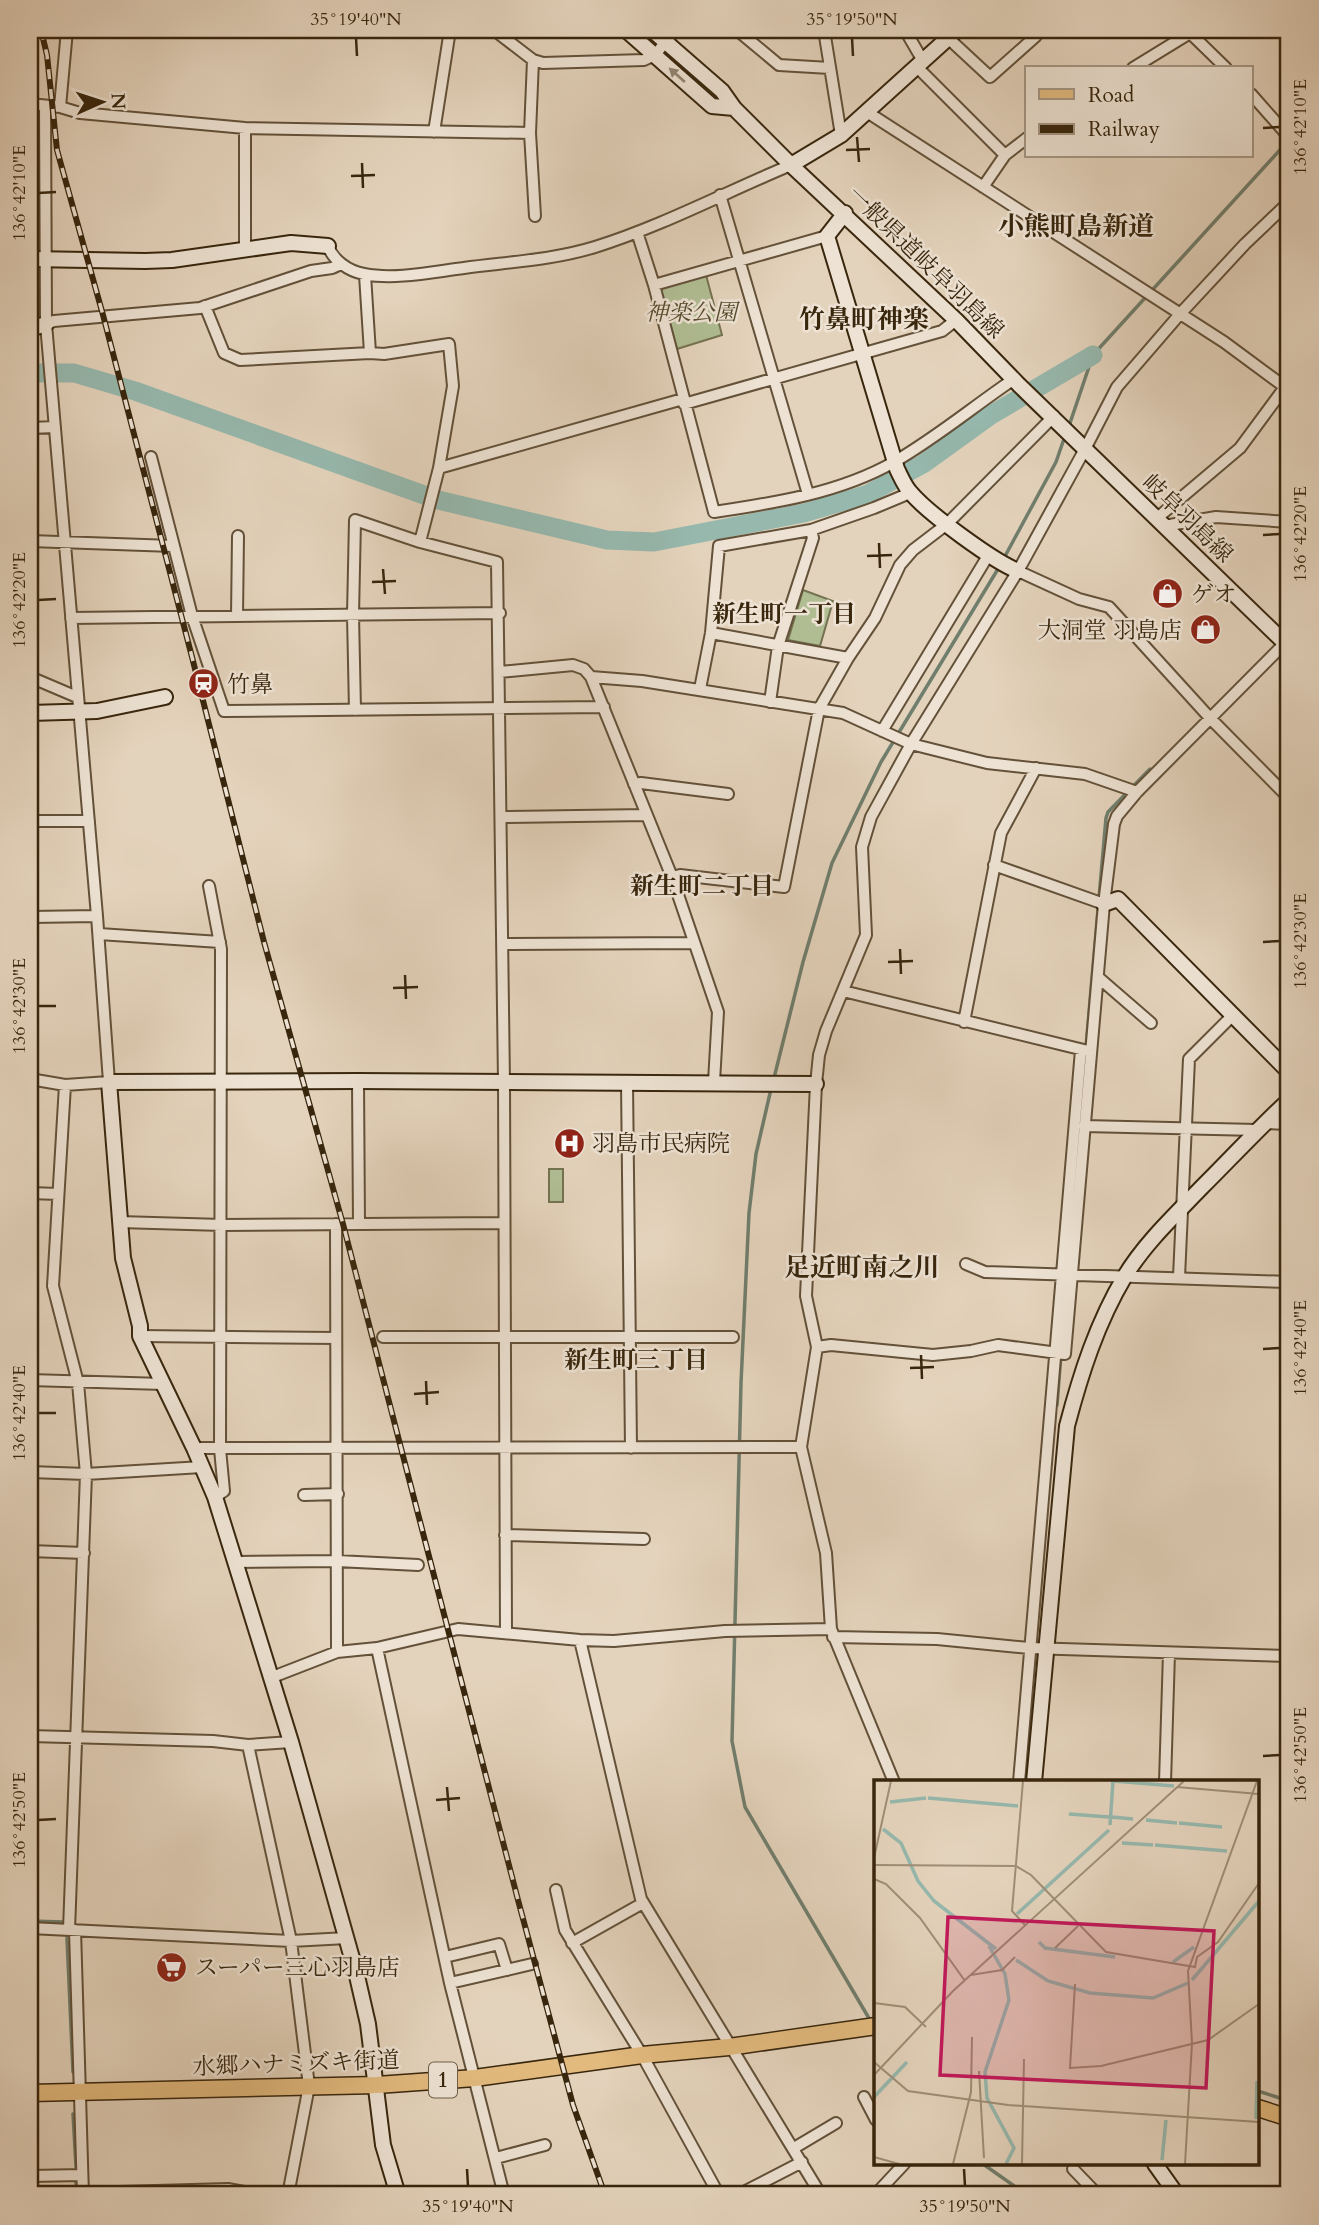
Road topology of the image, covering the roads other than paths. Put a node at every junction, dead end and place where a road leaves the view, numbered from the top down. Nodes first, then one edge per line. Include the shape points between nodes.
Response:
1 (67, 30) edge
2 (450, 30) edge
3 (494, 30) edge
4 (626, 30) edge
5 (652, 30) edge
6 (737, 30) edge
7 (824, 30) edge
8 (905, 30) edge
9 (952, 34) edge
10 (671, 36) edge
11 (1036, 36) dead end
12 (655, 55) junction
13 (533, 60) junction
14 (920, 64) junction
15 (1136, 66) edge
16 (1224, 66) edge
17 (830, 68) junction
18 (1252, 95) edge
19 (30, 104) edge
20 (46, 106) junction
21 (60, 107) junction
22 (734, 108) junction
23 (867, 112) junction
24 (245, 128) junction
25 (434, 132) junction
26 (1285, 133) edge
27 (530, 134) junction
28 (841, 135) junction
29 (1025, 140) edge
30 (1005, 155) junction
31 (791, 165) junction
32 (982, 187) junction
33 (720, 195) junction
34 (1289, 202) edge
35 (845, 214) junction
36 (535, 216) dead end
37 (637, 232) junction
38 (827, 236) junction
39 (328, 246) joint
40 (245, 248) junction
41 (46, 258) junction
42 (30, 259) edge
43 (739, 261) junction
44 (341, 264) junction
45 (365, 275) junction
46 (654, 285) junction
47 (205, 306) junction
48 (1180, 314) junction
49 (956, 320) junction
50 (46, 324) junction
51 (30, 329) edge
52 (370, 353) junction
53 (861, 353) junction
54 (774, 378) junction
55 (1017, 382) junction
56 (1287, 388) edge
57 (684, 402) junction
58 (1056, 418) junction
59 (55, 427) junction
60 (30, 428) edge
61 (1081, 445) junction
62 (151, 457) dead end
63 (896, 466) junction
64 (439, 468) junction
65 (909, 490) junction
66 (808, 494) junction
67 (1289, 522) edge
68 (1160, 523) junction
69 (947, 524) junction
70 (811, 530) junction
71 (238, 536) dead end
72 (30, 541) edge
73 (65, 542) junction
74 (420, 542) junction
75 (173, 545) junction
76 (992, 556) junction
77 (1015, 570) junction
78 (499, 613) junction
79 (353, 615) junction
80 (192, 616) junction
81 (237, 616) junction
82 (71, 618) junction
83 (711, 633) junction
84 (1288, 643) edge
85 (778, 646) junction
86 (848, 658) junction
87 (500, 672) junction
88 (30, 677) edge
89 (591, 677) junction
90 (700, 690) junction
91 (165, 696) dead end
92 (77, 697) junction
93 (770, 702) junction
94 (604, 707) junction
95 (499, 709) junction
96 (819, 709) junction
97 (355, 710) junction
98 (78, 712) junction
99 (30, 713) edge
100 (1210, 718) junction
101 (885, 732) junction
102 (908, 743) junction
103 (1036, 768) junction
104 (634, 784) junction
105 (1137, 792) junction
106 (728, 794) dead end
107 (1289, 799) edge
108 (647, 815) junction
109 (501, 817) junction
110 (30, 821) edge
111 (89, 821) junction
112 (994, 865) junction
113 (671, 877) junction
114 (209, 886) dead end
115 (1104, 904) junction
116 (97, 916) junction
117 (30, 917) edge
118 (99, 934) junction
119 (220, 942) junction
120 (694, 943) junction
121 (503, 944) junction
122 (1099, 978) junction
123 (842, 991) junction
124 (1234, 1014) junction
125 (964, 1022) junction
126 (1151, 1023) dead end
127 (1086, 1051) junction
128 (1289, 1072) edge
129 (30, 1079) edge
130 (358, 1081) junction
131 (109, 1082) junction
132 (504, 1082) junction
133 (627, 1082) junction
134 (715, 1082) junction
135 (221, 1083) junction
136 (816, 1084) junction
137 (65, 1085) junction
138 (1289, 1100) edge
139 (1289, 1124) edge
140 (1084, 1126) junction
141 (1261, 1127) junction
142 (1186, 1129) junction
143 (30, 1193) edge
144 (58, 1194) junction
145 (1182, 1207) junction
146 (119, 1222) junction
147 (505, 1223) junction
148 (336, 1224) junction
149 (359, 1224) junction
150 (222, 1225) junction
151 (966, 1265) dead end
152 (1067, 1275) junction
153 (1126, 1275) junction
154 (1179, 1277) junction
155 (1289, 1282) edge
156 (505, 1335) junction
157 (140, 1336) junction
158 (630, 1336) junction
159 (221, 1337) junction
160 (383, 1337) dead end
161 (733, 1337) dead end
162 (336, 1338) junction
163 (817, 1348) junction
164 (1056, 1353) junction
165 (30, 1380) edge
166 (78, 1382) junction
167 (163, 1384) junction
168 (801, 1447) junction
169 (194, 1448) junction
170 (338, 1448) junction
171 (505, 1448) junction
172 (631, 1448) junction
173 (220, 1449) junction
174 (202, 1467) junction
175 (30, 1472) edge
176 (86, 1474) junction
177 (338, 1494) junction
178 (304, 1495) dead end
179 (215, 1497) junction
180 (505, 1535) junction
181 (644, 1539) dead end
182 (30, 1551) edge
183 (83, 1553) junction
184 (337, 1561) junction
185 (236, 1562) junction
186 (418, 1565) dead end
187 (506, 1633) junction
188 (832, 1633) junction
189 (580, 1640) junction
190 (377, 1648) junction
191 (1029, 1648) junction
192 (1045, 1648) junction
193 (337, 1652) junction
194 (1169, 1653) junction
195 (1289, 1656) edge
196 (270, 1678) junction
197 (30, 1736) edge
198 (77, 1738) junction
199 (290, 1742) junction
200 (248, 1745) junction
201 (893, 1780) edge
202 (1019, 1780) edge
203 (1034, 1780) edge
204 (1165, 1780) edge
205 (556, 1890) dead end
206 (643, 1903) junction
207 (30, 1928) edge
208 (72, 1930) junction
209 (346, 1938) junction
210 (291, 1941) junction
211 (572, 1943) junction
212 (445, 1957) junction
213 (532, 1964) dead end
214 (507, 1970) junction
215 (450, 1983) junction
216 (874, 2026) edge
217 (729, 2047) junction
218 (642, 2055) junction
219 (475, 2078) junction
220 (377, 2085) junction
221 (309, 2086) junction
222 (80, 2092) junction
223 (30, 2093) edge
224 (864, 2097) dead end
225 (1260, 2109) edge
226 (874, 2116) edge
227 (1289, 2118) edge
228 (836, 2123) dead end
229 (545, 2145) dead end
230 (794, 2148) junction
231 (496, 2158) junction
232 (802, 2162) junction
233 (902, 2166) edge
234 (1156, 2166) edge
235 (1073, 2168) dead end
236 (82, 2175) junction
237 (30, 2176) edge
238 (1171, 2193) edge
239 (83, 2194) edge
240 (261, 2195) edge
241 (288, 2195) edge
242 (398, 2195) edge
243 (504, 2195) edge
244 (719, 2195) edge
245 (738, 2195) edge
246 (821, 2195) edge
247 (875, 2195) edge
248 (1098, 2195) edge

1 - 21 street
2 - 25 street
3 - 13 street
4 - 12 street, 一般県道岐阜羽島線
5 - 10 street, 一般県道岐阜羽島線
6 - 17 street via 779,65
7 - 17 street
8 - 14 street
9 - 11 street via 990,77
9 - 14 street
10 - 12 street
10 - 22 street, 一般県道岐阜羽島線
12 - 13 street via 644,60
22 -> 12 street, 一般県道岐阜羽島線 via 712,106
13 - 27 street
14 - 23 street
14 - 30 street
15 - 16 street via 1190,33
17 - 28 street
18 - 26 street
19 - 20 street
20 - 21 street
20 - 41 street
21 - 24 street via 80,113
22 - 31 street, 一般県道岐阜羽島線
23 - 28 street
23 - 32 street
24 - 25 street
24 - 40 street
25 - 27 street
27 - 36 street
28 - 31 street
29 - 30 street
30 - 32 street
31 - 33 street
31 - 35 street, 一般県道岐阜羽島線
32 - 48 street
33 - 37 street
33 - 43 street
34 - 48 street
35 - 38 street
35 - 49 street, 一般県道岐阜羽島線
37 - 45 street via 561,256 407,275
37 - 46 street
38 - 43 street
38 - 53 street
39 - 40 street via 291,243
39 - 44 street
40 - 41 street via 172,260
41 - 42 street
41 - 50 street
43 - 46 street
43 - 54 street
44 - 45 street
44 - 47 street
45 - 52 street
46 - 57 street
47 - 50 street
47 - 52 street via 224,353 240,360
48 - 56 street
48 - 61 street via 1116,387
49 - 53 street via 942,331
49 - 55 street, 一般県道岐阜羽島線
50 - 51 street
50 - 59 street
52 - 64 street via 449,344 453,386
53 - 54 street
53 - 63 street
54 - 57 street
54 - 66 street
55 - 58 street, 一般県道岐阜羽島線
55 - 63 street
56 - 68 street via 1240,448
57 - 64 street
57 - 66 street via 714,512
58 - 61 street, 一般県道岐阜羽島線
58 - 69 street
59 - 60 street
59 - 73 street
61 - 68 street, 岐阜羽島線
61 - 77 street
62 - 75 street
63 - 65 street
63 - 66 street
64 - 74 street
65 - 69 street
65 - 70 street via 874,509
67 - 68 street via 1216,517
68 - 84 street, 岐阜羽島線
69 - 76 street
69 - 86 street via 900,565 875,618
70 - 83 street via 719,546
70 - 85 street via 813,538
71 - 81 street
72 - 73 street
73 - 75 street
73 - 82 street
74 - 78 street via 497,562
74 - 79 street via 355,520
75 - 80 street
76 - 77 street
76 - 101 street
77 - 100 street via 1079,599 1109,607
77 - 102 street
78 - 79 street
78 - 87 street
79 - 81 street
79 - 97 street
80 - 81 street
80 - 82 street
80 - 97 street via 224,711
82 - 92 street
83 - 85 street
83 - 90 street
84 - 100 street
85 - 86 street
85 - 93 street
86 - 96 street
87 - 89 street via 573,665
87 - 95 street
88 - 92 street
89 - 90 street
89 - 94 street
90 - 93 street
91 - 98 street
92 - 98 street
93 - 96 street
94 - 95 street
94 - 104 street
95 - 97 street
95 - 109 street
96 - 101 street via 843,713
96 - 113 street via 784,887
98 - 99 street
98 - 111 street
100 - 105 street
100 - 107 street
101 - 102 street
102 - 103 street via 987,763
102 - 123 street via 871,817 862,847 866,934
103 - 105 street via 1085,774
103 - 112 street via 1001,833
104 - 106 street
104 - 108 street
105 - 115 street via 1114,824
108 - 109 street
108 - 113 street
109 - 121 street
110 - 111 street
111 - 116 street
112 - 115 street
112 - 125 street
113 - 120 street
114 - 119 street
115 - 122 street
115 - 124 street via 1118,899
116 - 117 street
116 - 118 street
118 - 119 street
118 - 131 street
119 - 135 street
120 - 121 street
120 - 134 street via 718,1013
121 - 132 street
122 - 126 street
122 - 127 street
123 - 125 street
123 - 136 street via 819,1055
124 - 128 street
124 - 142 street via 1189,1059
125 - 127 street
127 - 140 street
127 - 152 street
129 - 137 street
130 - 132 street
130 - 135 street
130 - 149 street
131 - 135 street
131 - 137 street
131 - 146 street
132 - 133 street
132 - 147 street
133 - 134 street
133 - 158 street
134 - 136 street
135 - 150 street
136 - 163 street via 806,1296
137 - 144 street
138 - 141 street
139 - 141 street
140 - 142 street
140 - 152 street
141 - 142 street
141 - 145 street
142 - 145 street
143 - 144 street
144 - 166 street via 53,1286
145 - 153 street
145 - 154 street
146 - 150 street
146 - 157 street
147 - 149 street
147 - 156 street
148 - 149 street
148 - 150 street
148 - 162 street
150 - 159 street
151 - 152 street via 985,1272
152 - 153 street
152 - 164 street
153 - 154 street
153 - 192 street via 1095,1334 1067,1426
154 - 155 street
156 - 158 street
156 - 160 street
156 - 171 street
157 - 159 street
157 - 167 street
158 - 161 street
158 - 172 street
159 - 162 street
159 - 173 street
162 - 170 street
163 - 164 street via 831,1345 933,1355 998,1345
163 - 168 street
164 - 191 street
165 - 166 street
166 - 167 street
166 - 176 street
167 - 169 street
168 - 172 street
168 - 188 street via 826,1553
169 - 173 street
169 - 174 street
170 - 171 street
170 - 173 street
170 - 177 street
171 - 172 street
171 - 180 street
173 - 179 street via 224,1491
174 - 176 street
174 - 179 street
175 - 176 street
176 - 183 street
177 - 178 street
177 - 184 street
179 - 185 street
180 - 181 street
180 - 187 street
182 - 183 street
183 - 198 street
184 - 185 street
184 - 186 street
184 - 193 street
185 - 196 street
187 - 189 street
187 - 190 street via 458,1629
188 - 189 street via 748,1630
188 - 191 street
188 - 201 street
189 - 206 street
190 - 193 street
190 - 212 street
191 - 192 street
191 - 202 street
192 - 194 street
192 - 203 street
193 - 196 street
194 - 195 street
194 - 204 street
196 - 199 street
197 - 198 street
198 - 200 street
198 - 208 street
199 - 200 street
199 - 209 street
200 - 210 street
205 - 211 street
206 - 211 street
206 - 217 street
207 - 208 street
208 - 210 street
208 - 222 street
209 - 210 street
209 - 220 street via 368,2024
210 - 221 street
211 - 218 street
212 - 214 street via 499,1944
212 - 215 street
213 - 214 street
214 - 215 street
215 - 219 street
216 - 217 main road, 水郷ハナミズキ街道 / 1
217 - 218 main road, 水郷ハナミズキ街道 / 1
217 - 230 street
218 - 219 main road, 水郷ハナミズキ街道 / 1
218 - 244 street
219 - 220 main road, 水郷ハナミズキ街道 / 1
219 - 231 street
220 - 221 main road, 水郷ハナミズキ街道 / 1
220 - 242 street via 383,2145
221 - 222 main road, 水郷ハナミズキ街道 / 1
221 - 241 street
222 - 223 main road, 水郷ハナミズキ街道 / 1
222 - 236 street
224 - 226 street
225 - 227 main road
228 - 230 street
229 - 231 street
230 - 232 street
231 - 243 street
232 - 245 street
232 - 246 street
233 - 247 street
234 - 238 street
235 - 248 street
236 - 237 street
236 - 239 street
239 - 240 street via 228,2189

